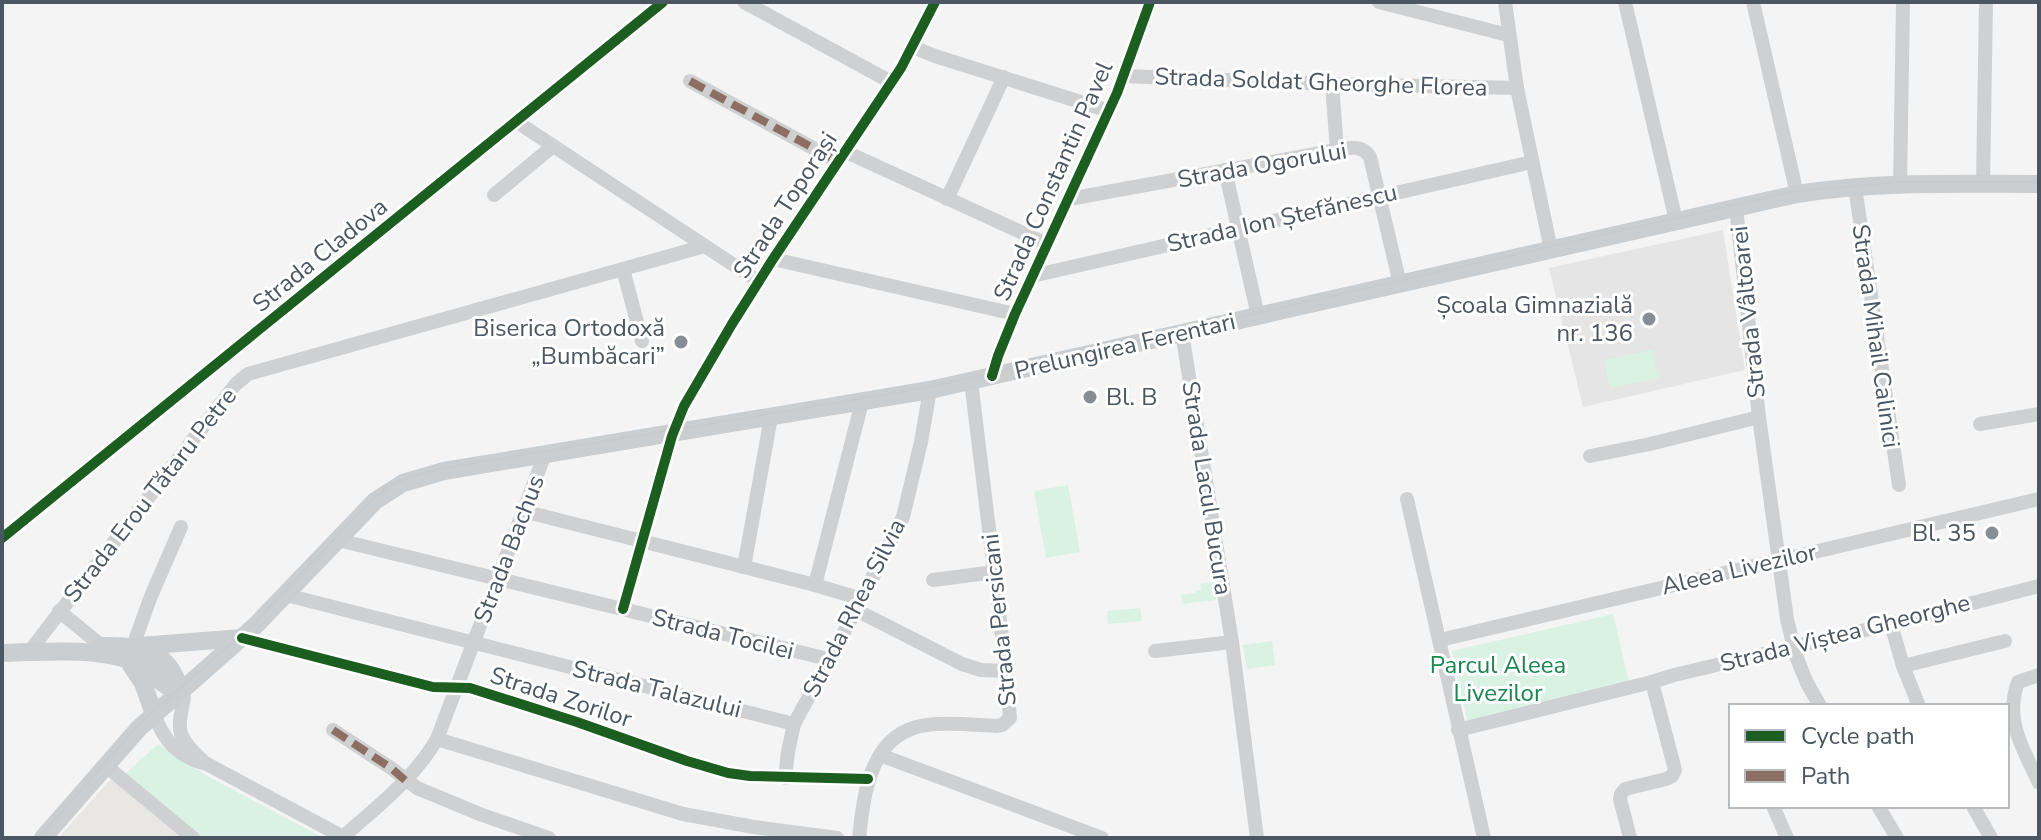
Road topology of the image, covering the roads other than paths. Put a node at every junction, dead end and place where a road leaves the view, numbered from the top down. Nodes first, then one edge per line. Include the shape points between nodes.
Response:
1 (663, 2) edge
2 (744, 2) edge
3 (935, 2) edge
4 (1150, 2) edge
5 (1379, 2) edge
6 (1505, 2) edge
7 (1625, 2) edge
8 (1753, 2) edge
9 (1903, 2) edge
10 (1986, 2) edge
11 (1508, 35) junction
12 (913, 47) junction
13 (1124, 76) junction
14 (1004, 77) junction
15 (690, 81) dead end
16 (891, 82) junction
17 (1332, 84) junction
18 (1517, 88) junction
19 (1109, 111) junction
20 (517, 122) junction
21 (553, 146) junction
22 (1337, 150) junction
23 (840, 156) junction
24 (1532, 162) junction
25 (1225, 170) junction
26 (1983, 184) junction
27 (2039, 184) edge
28 (1900, 185) junction
29 (1855, 187) junction
30 (1797, 194) junction
31 (494, 195) dead end
32 (1379, 196) junction
33 (947, 199) junction
34 (1069, 199) junction
35 (1736, 207) junction
36 (1676, 221) junction
37 (1238, 229) junction
38 (1047, 244) junction
39 (705, 246) junction
40 (1551, 250) junction
41 (773, 259) junction
42 (623, 269) junction
43 (1032, 276) junction
44 (758, 281) junction
45 (1400, 284) junction
46 (1015, 314) junction
47 (1258, 316) junction
48 (1182, 333) junction
49 (642, 341) dead end
50 (220, 362) junction
51 (992, 376) junction
52 (971, 381) junction
53 (236, 384) junction
54 (930, 390) junction
55 (862, 402) junction
56 (2039, 414) edge
57 (771, 417) junction
58 (1759, 417) junction
59 (1980, 424) dead end
60 (673, 432) junction
61 (545, 454) junction
62 (1590, 456) dead end
63 (1899, 485) dead end
64 (1407, 499) dead end
65 (2039, 499) edge
66 (523, 511) junction
67 (181, 527) dead end
68 (2, 538) edge
69 (338, 540) junction
70 (643, 542) junction
71 (1777, 560) junction
72 (744, 567) junction
73 (995, 572) junction
74 (497, 578) junction
75 (933, 580) dead end
76 (815, 585) junction
77 (2039, 586) edge
78 (286, 595) junction
79 (859, 604) junction
80 (623, 609) junction
81 (59, 611) junction
82 (1891, 624) junction
83 (242, 638) junction
84 (1440, 640) junction
85 (2005, 641) dead end
86 (1232, 642) junction
87 (473, 643) junction
88 (102, 646) junction
89 (1792, 646) junction
90 (67, 651) junction
91 (1155, 651) dead end
92 (29, 652) junction
93 (2, 653) edge
94 (130, 653) junction
95 (828, 659) junction
96 (1903, 666) junction
97 (1006, 671) junction
98 (2039, 675) edge
99 (1652, 682) junction
100 (457, 689) junction
101 (180, 691) junction
102 (1819, 704) edge
103 (1918, 704) edge
104 (154, 714) junction
105 (794, 724) junction
106 (333, 730) dead end
107 (1458, 730) junction
108 (437, 739) junction
109 (880, 755) junction
110 (207, 764) junction
111 (105, 765) junction
112 (785, 778) junction
113 (868, 779) junction
114 (406, 781) junction
115 (2039, 783) edge
116 (1774, 808) edge
117 (1879, 808) edge
118 (1974, 808) edge
119 (43, 838) edge
120 (193, 838) edge
121 (343, 838) edge
122 (549, 838) edge
123 (837, 838) edge
124 (859, 838) edge
125 (1102, 838) edge
126 (1257, 838) edge
127 (1484, 838) edge
128 (1630, 838) edge
129 (1787, 838) edge
130 (1897, 838) edge
131 (1991, 838) edge

1 - 20 street, Strada Cladova
2 - 16 street
3 - 12 street, Strada Toporași
4 - 13 street, Strada Constantin Pavel
5 - 11 street
6 - 11 street
7 - 36 street
8 - 30 street
9 - 28 street
10 - 26 street
11 - 18 street
12 - 14 street
12 - 16 street, Strada Toporași
13 - 17 street, Strada Soldat Gheorghe Florea
13 - 19 street, Strada Constantin Pavel
14 - 19 street
14 - 33 street
15 - 23 street, Strada Toporași
16 - 23 street, Strada Toporași
17 - 18 street, Strada Soldat Gheorghe Florea
17 - 22 street
18 - 24 street
19 - 34 street, Strada Constantin Pavel
20 - 21 street
20 - 50 street, Strada Cladova
21 - 31 street
21 - 39 street
22 - 25 street, Strada Ogorului
22 - 32 street, Strada Ogorului via 1366,151
23 - 33 street
23 - 41 street, Strada Toporași
24 - 32 street, Strada Ion Ștefănescu
24 - 40 street
25 - 34 street, Strada Ogorului
25 - 37 street
26 - 27 main road, Prelungirea Ferentari
26 - 28 main road, Prelungirea Ferentari
28 - 29 main road, Prelungirea Ferentari
29 - 30 main road, Prelungirea Ferentari
29 - 63 street, Strada Mihail Calinici
30 - 35 main road, Prelungirea Ferentari
32 - 37 street, Strada Ion Ștefănescu
32 - 45 street, Strada Ogorului
33 - 38 street
34 - 38 street, Strada Constantin Pavel
35 - 36 main road, Prelungirea Ferentari
35 - 58 street, Strada Vâltoarei
36 - 40 main road, Prelungirea Ferentari
37 - 43 street, Strada Ion Ștefănescu
37 - 47 street
38 - 43 street, Strada Constantin Pavel
39 - 42 street, Strada Erou Tătaru Petre
39 - 44 street
40 - 45 main road, Prelungirea Ferentari
41 - 44 street, Strada Toporași
41 - 46 street
42 - 49 street
42 - 53 street, Strada Erou Tătaru Petre via 255,371
43 - 46 street, Strada Constantin Pavel
44 - 60 street, Strada Toporași
45 - 47 main road, Prelungirea Ferentari
46 - 51 street, Strada Constantin Pavel
47 - 48 main road, Prelungirea Ferentari
48 - 51 main road, Prelungirea Ferentari
48 - 86 street, Strada Lacul Bucura
50 - 53 street
50 - 68 street, Strada Cladova
51 - 52 main road, Prelungirea Ferentari
52 - 54 main road, Prelungirea Ferentari
52 - 73 street, Strada Persicani
53 - 81 street, Strada Erou Tătaru Petre
54 - 55 main road, Prelungirea Ferentari
54 - 79 street, Strada Rhea Silvia via 903,517
55 - 57 main road, Prelungirea Ferentari
55 - 76 street
56 - 59 street
57 - 60 main road, Prelungirea Ferentari
57 - 72 street
58 - 62 street, Strada Vâltoarei
58 - 71 street, Strada Vâltoarei
60 - 61 main road, Prelungirea Ferentari
60 - 70 street, Strada Toporași
61 - 66 street, Strada Bachus
61 - 69 main road, Prelungirea Ferentari via 403,483 375,501
64 - 84 street
65 - 71 street, Aleea Livezilor
66 - 70 street
66 - 74 street, Strada Bachus
67 - 94 street
69 - 74 street, Strada Tocilei
69 - 78 main road, Prelungirea Ferentari
70 - 72 street
70 - 80 street, Strada Toporași
71 - 84 street, Aleea Livezilor
71 - 89 street, Strada Vâltoarei
72 - 76 street
73 - 75 street
73 - 97 street, Strada Persicani
74 - 80 street, Strada Tocilei
74 - 87 street, Strada Bachus
76 - 79 street
77 - 82 street, Strada Viștea Gheorghe
78 - 83 main road, Prelungirea Ferentari
78 - 87 street, Strada Talazului
79 - 95 street, Strada Rhea Silvia
79 - 97 street via 962,664
80 - 95 street, Strada Tocilei
81 - 88 street
81 - 92 street, Strada Erou Tătaru Petre
82 - 89 street, Strada Viștea Gheorghe
82 - 96 street
83 - 94 main road
83 - 100 street, Strada Zorilor
83 - 101 main road, Prelungirea Ferentari
84 - 107 street
85 - 96 street
86 - 91 street
86 - 126 street, Strada Lacul Bucura
87 - 100 street, Strada Bachus
87 - 105 street, Strada Talazului
88 - 90 main road
88 - 94 main road
89 - 99 street, Strada Viștea Gheorghe
89 - 102 street, Strada Vâltoarei
90 - 92 main road
90 - 94 main road
92 - 93 main road
94 - 101 main road via 159,681
94 - 104 main road
95 - 105 street, Strada Rhea Silvia
96 - 103 street
97 - 109 street, Strada Persicani via 1007,722 922,725 904,732
98 - 115 street via 2018,682 2012,703 2019,741
99 - 107 street
99 - 128 street via 1675,770 1666,779 1621,794
100 - 108 street, Strada Bachus
100 - 112 street, Strada Zorilor via 493,695 708,768
101 - 104 main road, Prelungirea Ferentari
101 - 110 street via 180,733
104 - 110 street via 175,750
104 - 111 main road, Prelungirea Ferentari
105 - 112 street, Strada Rhea Silvia
106 - 114 street
107 - 127 street
108 - 114 street, Strada Bachus
108 - 123 street via 683,814
109 - 113 street
109 - 125 street
110 - 121 street
111 - 119 main road, Prelungirea Ferentari
111 - 120 street
112 - 113 street, Strada Zorilor
113 - 124 street
114 - 121 street, Strada Bachus
114 - 122 street
116 - 129 street
117 - 130 street
118 - 131 street

